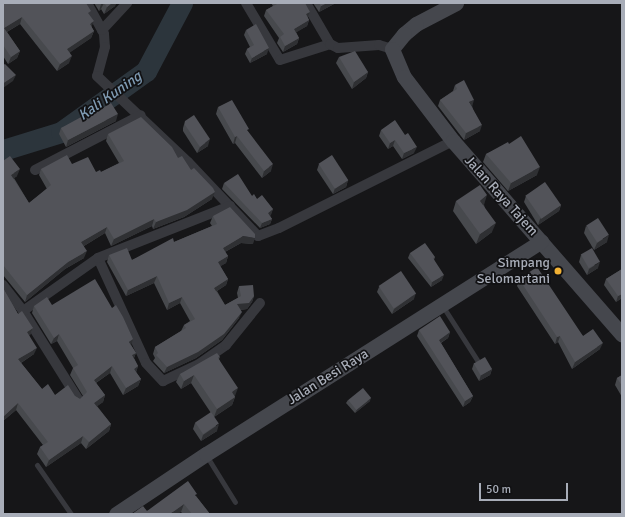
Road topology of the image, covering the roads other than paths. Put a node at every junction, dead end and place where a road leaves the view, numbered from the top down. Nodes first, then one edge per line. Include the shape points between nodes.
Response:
1 (87, 3) edge
2 (126, 3) edge
3 (246, 3) edge
4 (306, 3) edge
5 (456, 3) edge
6 (102, 30) junction
7 (330, 44) junction
8 (392, 49) junction
9 (141, 115) junction
10 (453, 141) junction
11 (35, 170) dead end
12 (230, 206) junction
13 (541, 241) junction
14 (98, 258) junction
15 (3, 285) edge
16 (260, 303) dead end
17 (442, 304) junction
18 (23, 311) junction
19 (622, 335) edge
20 (479, 363) edge
21 (78, 399) edge
22 (206, 454) junction
23 (37, 466) dead end
24 (235, 502) dead end
25 (71, 514) edge
26 (116, 514) edge

1 - 6 street
2 - 6 street
3 - 7 street via 280,60
4 - 7 street
5 - 8 main road via 416,24
6 - 9 street via 105,47 97,76
7 - 8 street via 344,49 379,45
8 - 10 main road, Jalan Raya Tajem via 404,77
9 - 11 street
9 - 12 street
10 - 12 street via 262,236 254,234
10 - 13 main road, Jalan Raya Tajem
12 - 14 street
13 - 17 main road, Jalan Besi Raya
13 - 19 main road, Jalan Raya Tajem
14 - 16 street via 146,363 163,381 199,364 221,348 241,329
14 - 18 street
15 - 18 street
17 - 20 lane
17 - 22 main road, Jalan Besi Raya
18 - 21 street
22 - 24 lane
22 - 26 main road, Jalan Besi Raya
23 - 25 lane

